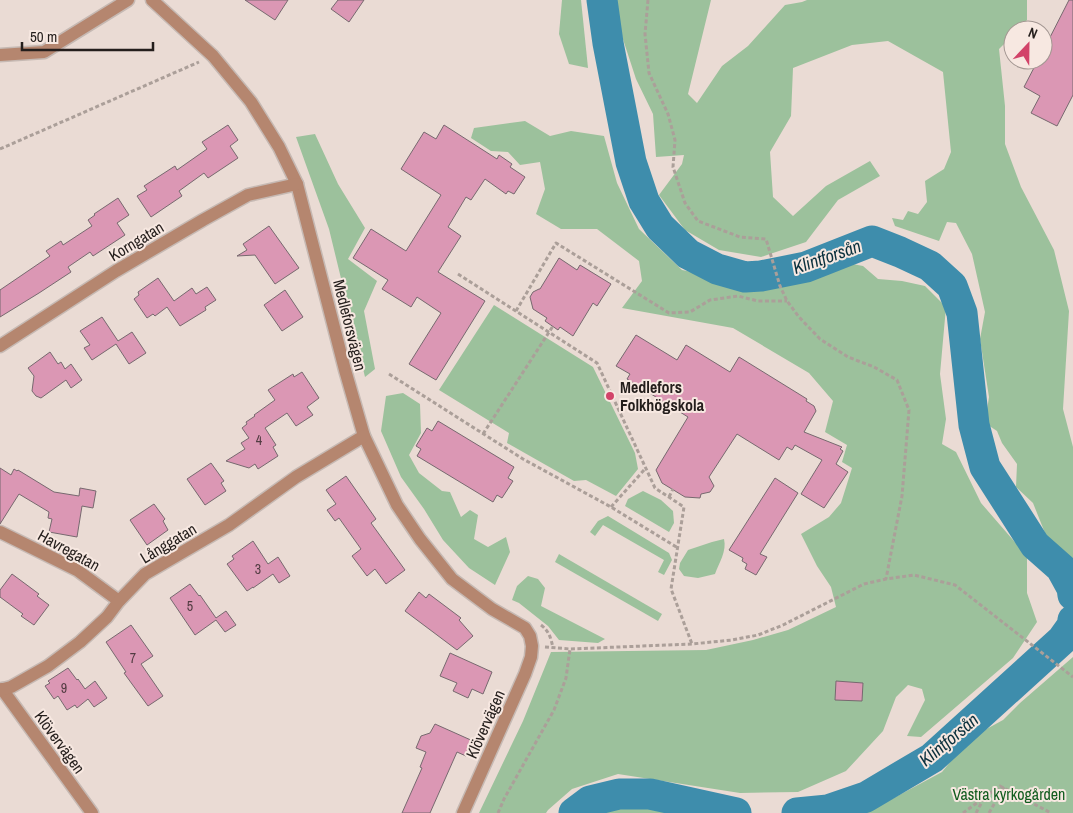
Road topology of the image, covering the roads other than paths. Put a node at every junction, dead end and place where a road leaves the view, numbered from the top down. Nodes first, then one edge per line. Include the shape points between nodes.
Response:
1 (128, 0) edge
2 (152, 0) edge
3 (0, 55) edge
4 (297, 184) junction
5 (0, 346) edge
6 (364, 436) junction
7 (0, 532) edge
8 (119, 601) junction
9 (532, 646) joint
10 (1, 689) edge
11 (92, 813) edge
12 (464, 813) edge

1 - 3 street via 44,52
2 - 4 street, Medleforsvägen via 212,56 251,102
4 - 5 street, Korngatan via 248,195 116,271
4 - 6 street, Medleforsvägen
6 - 8 street, Långgatan via 296,477 229,525 145,574
6 - 9 street, Medleforsvägen via 396,505 430,552 452,579 492,609 525,628
7 - 8 street, Havregatan via 77,570
8 - 10 street, Långgatan via 80,642 48,666 11,687
9 - 12 street, Klövervägen via 525,674
10 - 11 street, Klövervägen

